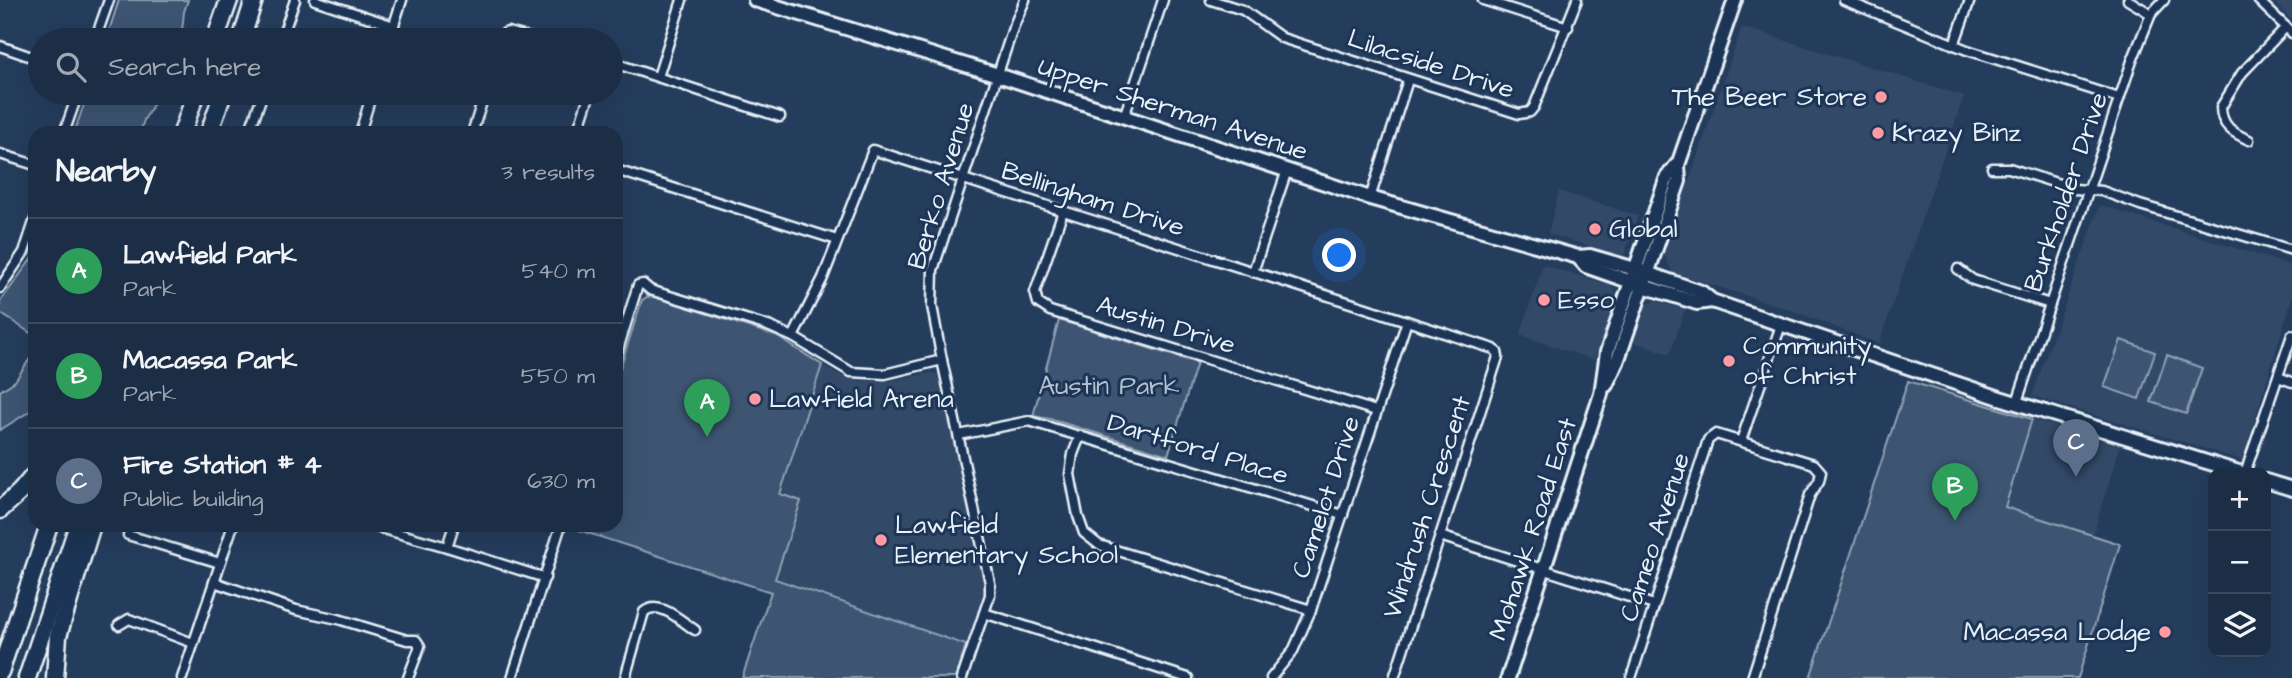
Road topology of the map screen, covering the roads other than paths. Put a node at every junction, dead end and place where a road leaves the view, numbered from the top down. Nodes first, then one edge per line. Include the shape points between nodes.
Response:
1 (109, 0) edge
2 (229, 0) edge
3 (254, 0) edge
4 (295, 0) edge
5 (315, 0) edge
6 (402, 0) edge
7 (682, 0) edge
8 (755, 0) edge
9 (1025, 0) edge
10 (1163, 0) edge
11 (1211, 0) edge
12 (1483, 0) edge
13 (1577, 0) edge
14 (1735, 0) edge
15 (1844, 0) edge
16 (1970, 0) edge
17 (2128, 0) edge
18 (2164, 0) edge
19 (2258, 0) edge
20 (1866, 3) edge
21 (780, 4) edge
22 (2151, 14) junction
23 (394, 26) joint
24 (1568, 27) junction
25 (99, 28) edge
26 (219, 28) edge
27 (244, 28) edge
28 (285, 28) edge
29 (2289, 30) edge
30 (1954, 45) junction
31 (0, 46) edge
32 (28, 56) edge
33 (623, 66) edge
34 (998, 75) junction
35 (658, 77) junction
36 (1408, 80) junction
37 (2119, 98) junction
38 (74, 105) edge
39 (192, 105) edge
40 (219, 105) edge
41 (259, 105) edge
42 (368, 105) edge
43 (481, 105) edge
44 (586, 105) edge
45 (780, 117) dead end
46 (1124, 117) junction
47 (66, 126) edge
48 (185, 126) edge
49 (211, 126) edge
50 (251, 126) edge
51 (362, 126) edge
52 (474, 126) edge
53 (579, 126) edge
54 (2249, 140) dead end
55 (0, 154) edge
56 (28, 163) edge
57 (1678, 166) junction
58 (1992, 168) dead end
59 (1287, 170) junction
60 (623, 172) edge
61 (962, 179) junction
62 (2089, 190) junction
63 (1370, 198) junction
64 (1063, 211) junction
65 (28, 240) edge
66 (837, 240) junction
67 (2292, 250) edge
68 (1958, 269) dead end
69 (0, 270) edge
70 (1253, 272) junction
71 (8, 276) junction
72 (1632, 276) junction
73 (1646, 280) junction
74 (0, 288) edge
75 (2050, 304) junction
76 (1407, 321) junction
77 (1781, 325) junction
78 (623, 335) edge
79 (2292, 335) edge
80 (793, 337) junction
81 (1494, 349) joint
82 (942, 360) junction
83 (2278, 377) junction
84 (2292, 382) edge
85 (1601, 394) junction
86 (2017, 402) junction
87 (1376, 411) junction
88 (958, 435) junction
89 (1080, 436) junction
90 (1741, 441) junction
91 (2227, 468) edge
92 (2245, 468) edge
93 (28, 482) edge
94 (2271, 483) edge
95 (2292, 489) edge
96 (0, 510) edge
97 (1343, 515) junction
98 (47, 532) edge
99 (76, 532) edge
100 (90, 532) edge
101 (231, 532) edge
102 (394, 532) edge
103 (452, 532) edge
104 (560, 532) edge
105 (128, 535) dead end
106 (1440, 536) junction
107 (447, 547) junction
108 (220, 563) junction
109 (1545, 569) junction
110 (545, 578) junction
111 (214, 582) junction
112 (1654, 605) junction
113 (1311, 610) junction
114 (984, 613) junction
115 (118, 625) dead end
116 (695, 630) dead end
117 (194, 643) junction
118 (0, 672) edge
119 (27, 678) edge
120 (55, 678) edge
121 (182, 678) edge
122 (408, 678) edge
123 (512, 678) edge
124 (625, 678) edge
125 (962, 678) edge
126 (1186, 678) edge
127 (1271, 678) edge
128 (1394, 678) edge
129 (1508, 678) edge
130 (1631, 678) edge
131 (1752, 678) edge

1 - 25 street
2 - 26 highway
3 - 27 highway
4 - 28 street
5 - 23 street
6 - 23 street
7 - 35 street
8 - 21 main road, Upper Sherman Avenue
9 - 34 street, Berko Avenue
10 - 46 street
11 - 36 street, Lilacside Drive via 1243,10 1282,38
12 - 24 street
13 - 24 street, Lilacside Drive
14 - 57 main road, Mohawk Road East
15 - 20 street
16 - 30 street
17 - 22 street
18 - 22 street, Burkholder Drive
19 - 29 street
20 - 30 street
21 - 34 main road, Upper Sherman Avenue
22 - 37 street, Burkholder Drive
24 - 36 street, Lilacside Drive via 1534,107 1525,114
29 - 54 street via 2242,73 2221,107 2223,122 2234,134
30 - 37 street
31 - 32 street
33 - 35 street
34 - 46 main road, Upper Sherman Avenue
34 - 61 street, Berko Avenue
35 - 45 street
36 - 63 street
37 - 62 street, Burkholder Drive
38 - 47 street
39 - 48 highway
40 - 49 highway
41 - 50 street
42 - 51 street
43 - 52 street
44 - 53 street
46 - 59 main road, Upper Sherman Avenue
55 - 56 street
57 - 72 main road, Mohawk Road East via 1667,177
57 - 73 main road, Mohawk Road East via 1679,181
58 - 62 street via 2009,168
59 - 63 main road, Upper Sherman Avenue
59 - 70 street
60 - 66 street
61 - 64 street, Bellingham Drive
61 - 66 street, Bellingham Drive via 873,150
61 - 82 street, Berko Avenue via 933,270 932,306
62 - 67 street
62 - 75 street, Burkholder Drive
63 - 72 main road, Upper Sherman Avenue via 1578,257 1590,256
64 - 70 street, Bellingham Drive
64 - 87 street, Austin Drive via 1035,292 1038,303 1051,312
65 - 71 street
66 - 80 street, Bellingham Drive
68 - 75 street via 1973,280
69 - 71 street
70 - 76 street, Bellingham Drive
71 - 74 street
72 - 73 main road, Upper Sherman Avenue
72 - 85 main road, Mohawk Road East via 1607,352
73 - 77 main road, Upper Sherman Avenue via 1701,292 1712,301
73 - 85 main road, Mohawk Road East via 1618,362
75 - 86 street, Burkholder Drive
76 - 81 street, Bellingham Drive
76 - 87 street, Camelot Drive
77 - 86 main road, Upper Sherman Avenue
77 - 90 street
78 - 80 street via 638,285 643,284
79 - 83 street
80 - 82 street via 851,372 885,374
81 - 106 street, Windrush Crescent via 1498,357
82 - 88 street, Berko Avenue
83 - 84 street
83 - 92 street
85 - 109 main road, Mohawk Road East
86 - 91 main road, Upper Sherman Avenue
87 - 97 street, Camelot Drive
88 - 89 street, Dartford Place via 1029,421
88 - 114 street, Berko Avenue via 990,583
89 - 97 street, Dartford Place
89 - 113 street via 1070,474 1084,533 1099,545
90 - 112 street, Cameo Avenue via 1716,434 1709,440
90 - 131 street via 1814,464 1821,472
93 - 96 highway
94 - 95 main road
97 - 113 street, Camelot Drive
98 - 118 highway
99 - 119 highway
100 - 120 highway via 58,636
101 - 108 street
102 - 107 street
103 - 107 street
104 - 110 street
105 - 108 street
106 - 109 street
106 - 128 street, Windrush Crescent
107 - 110 street
108 - 111 street
109 - 112 street
109 - 129 main road, Mohawk Road East
110 - 123 street
111 - 117 street
111 - 122 street via 296,610 416,640 419,646
112 - 130 street, Cameo Avenue
113 - 127 street, Camelot Drive via 1293,650
114 - 125 street, Berko Avenue
114 - 126 street
115 - 117 street via 129,619
116 - 124 street via 658,606 649,607
117 - 121 street

